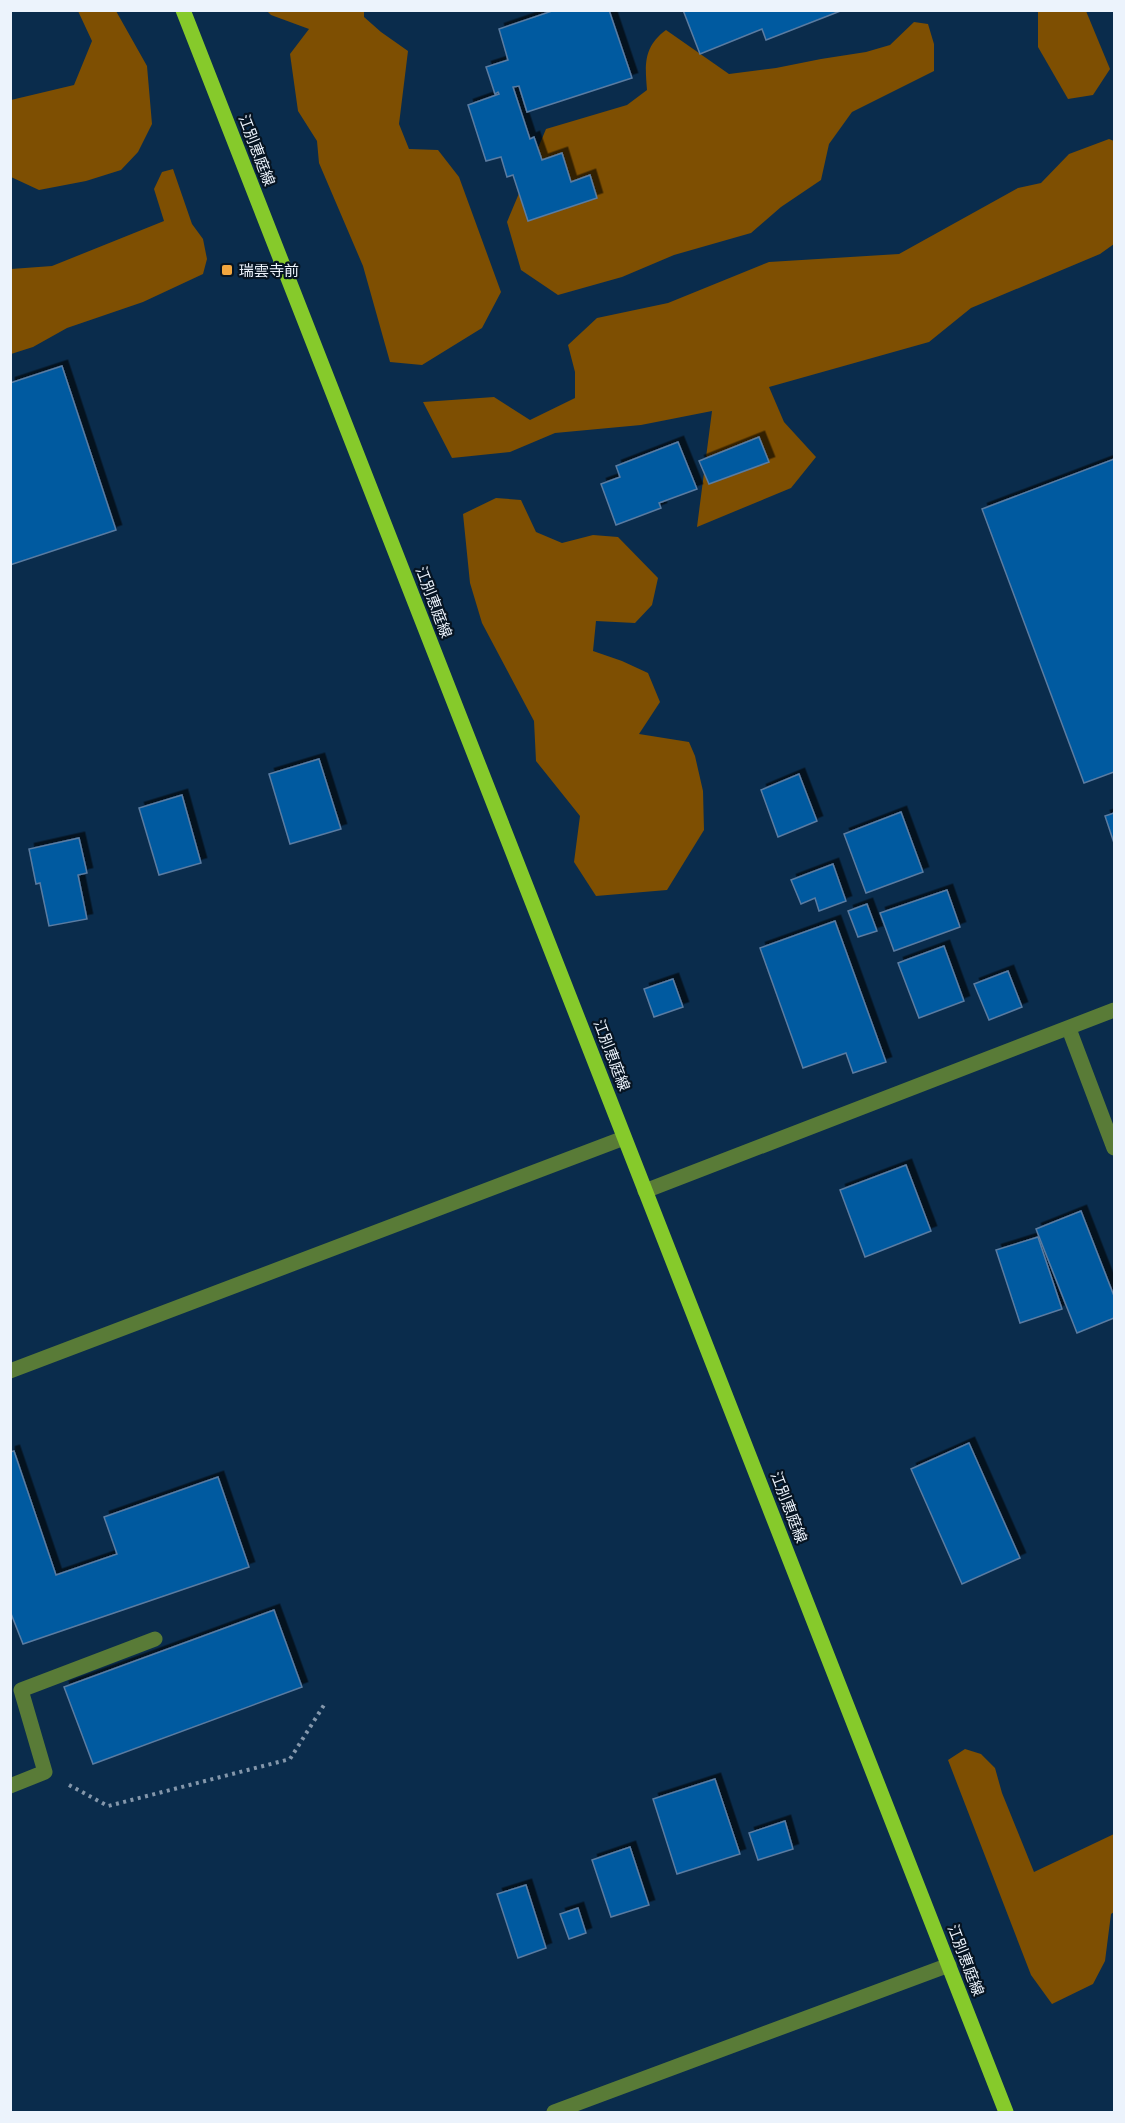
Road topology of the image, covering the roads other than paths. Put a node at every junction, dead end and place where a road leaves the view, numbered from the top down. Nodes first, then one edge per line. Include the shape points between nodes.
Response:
1 (183, 10) edge
2 (1114, 1010) edge
3 (1069, 1029) junction
4 (624, 1138) junction
5 (1114, 1148) edge
6 (645, 1191) junction
7 (10, 1371) edge
8 (155, 1639) dead end
9 (10, 1786) edge
10 (949, 1965) junction
11 (554, 2112) edge
12 (1006, 2112) edge

1 - 4 main road, 江別恵庭線
2 - 3 street
3 - 5 street
3 - 6 street
4 - 6 main road, 江別恵庭線
4 - 7 street
6 - 10 main road, 江別恵庭線
8 - 9 street via 21,1690 45,1772
10 - 11 street
10 - 12 main road, 江別恵庭線

